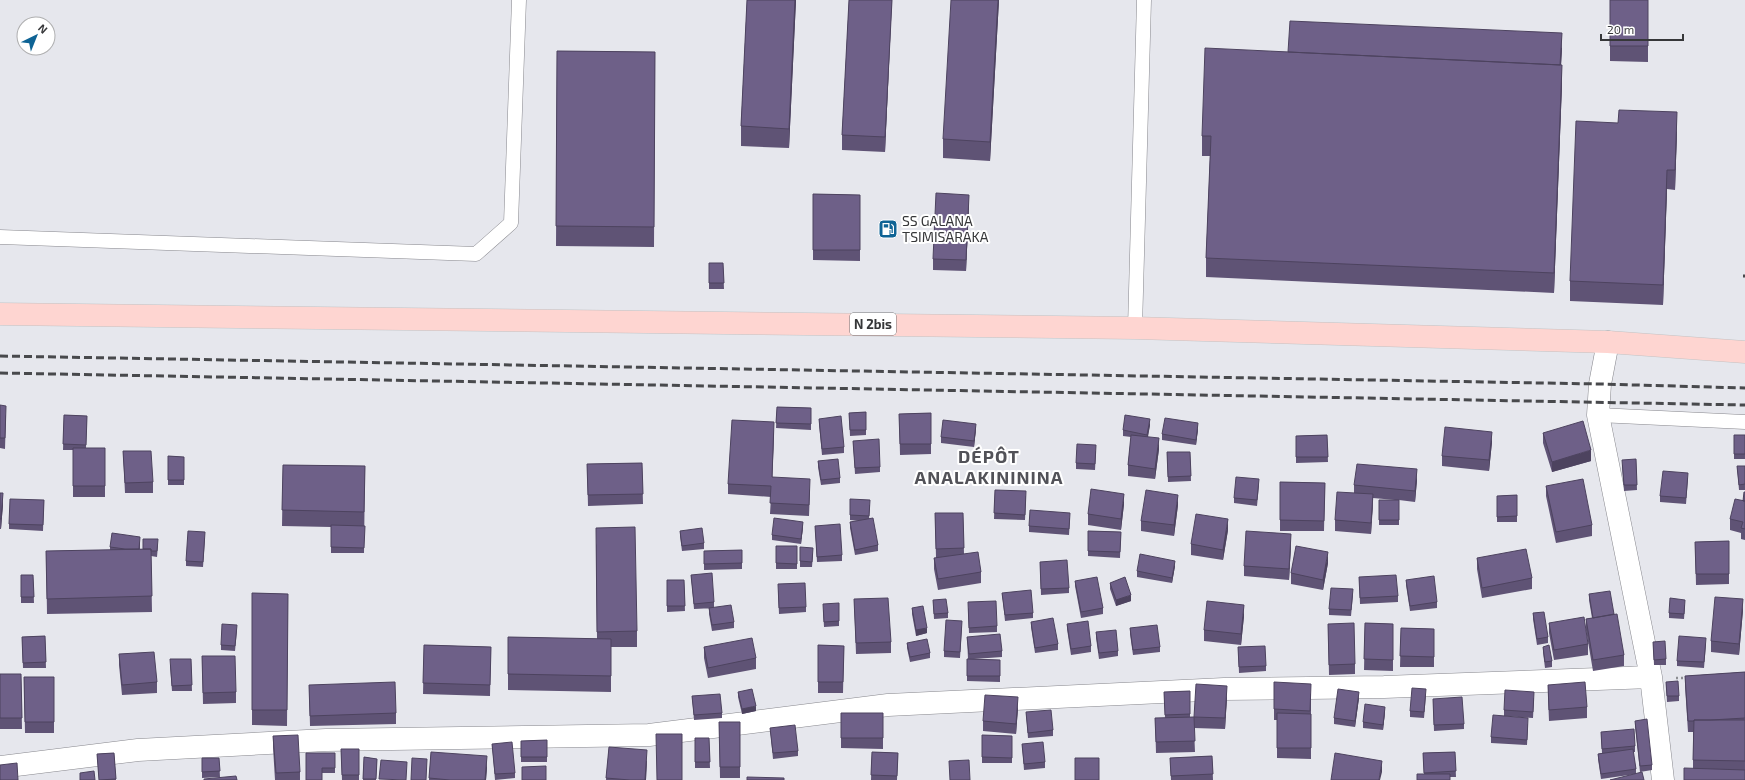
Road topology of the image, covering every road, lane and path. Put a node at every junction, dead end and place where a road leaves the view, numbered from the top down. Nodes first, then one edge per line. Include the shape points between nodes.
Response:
1 (519, 0) edge
2 (1144, 0) edge
3 (0, 237) edge
4 (0, 314) edge
5 (1135, 328) junction
6 (1608, 342) junction
7 (1745, 352) edge
8 (1598, 415) junction
9 (1745, 422) edge
10 (1651, 677) junction
11 (1690, 678) edge
12 (0, 767) edge
13 (1663, 780) edge

1 - 3 lane via 511,223 476,254
2 - 5 lane
4 - 5 main road, N 2bis
5 - 6 main road, N 2bis
6 - 7 main road, N 2bis
6 - 8 street via 1600,384
8 - 9 lane
8 - 10 street
10 - 11 path
10 - 12 street via 1224,689 888,705 649,735 326,740 138,750
10 - 13 street

